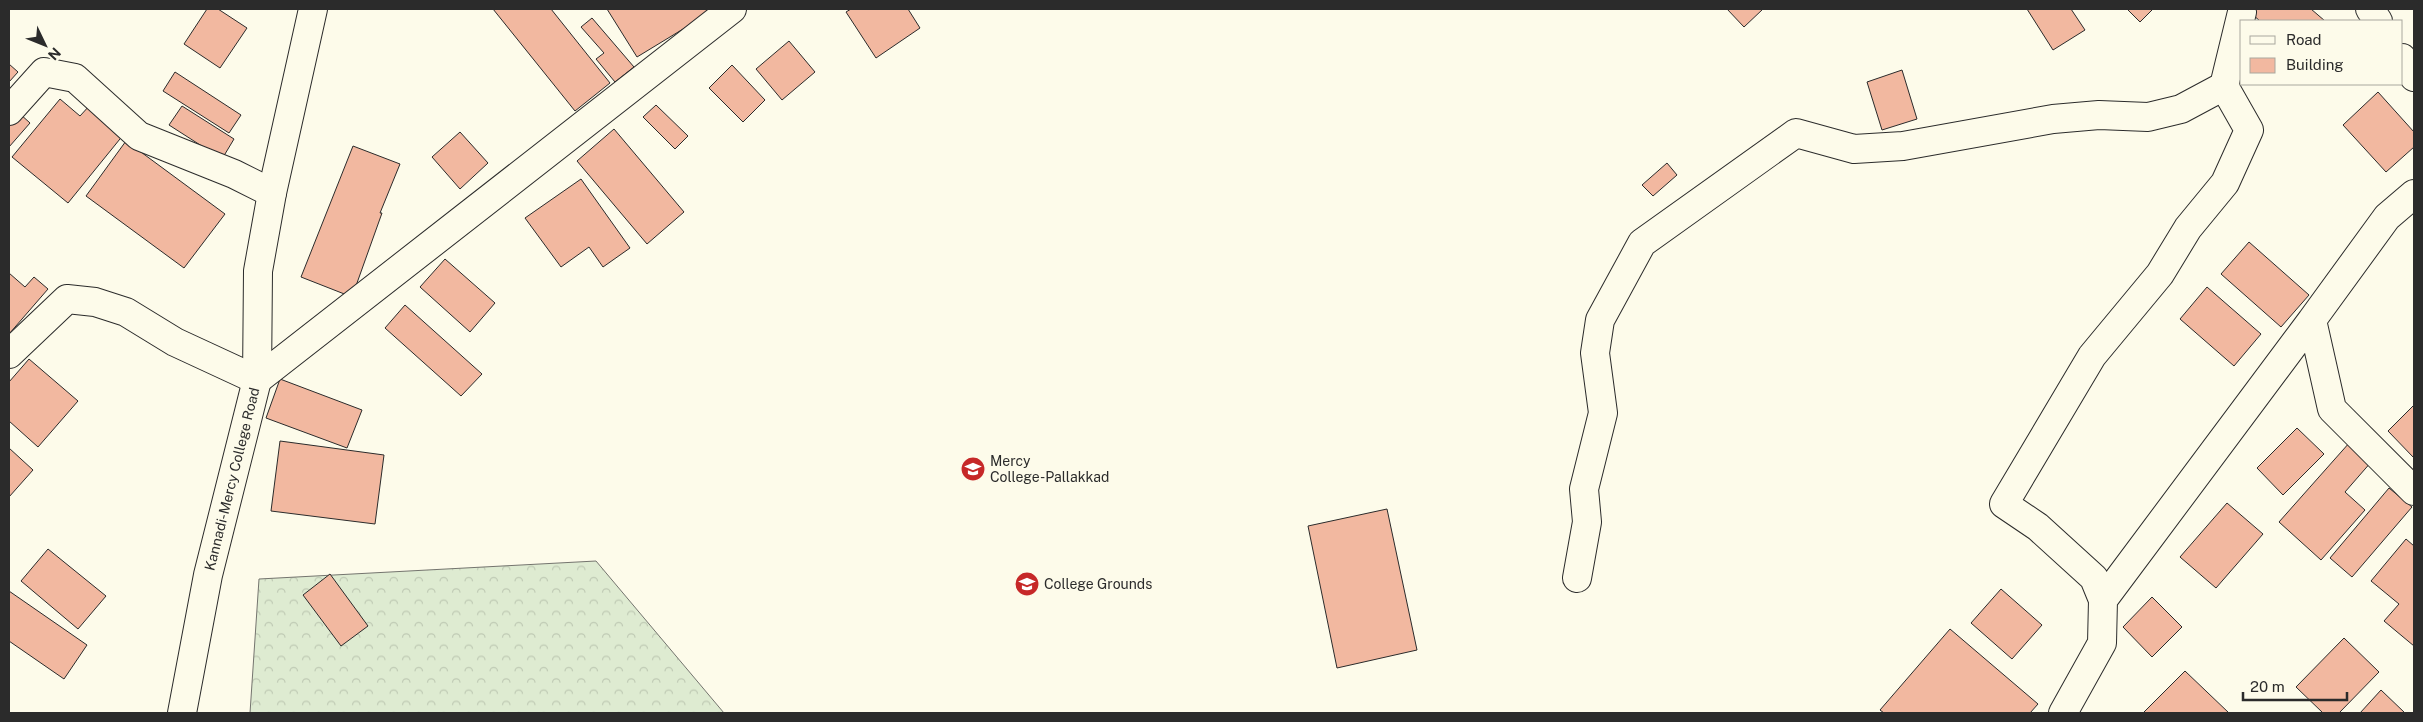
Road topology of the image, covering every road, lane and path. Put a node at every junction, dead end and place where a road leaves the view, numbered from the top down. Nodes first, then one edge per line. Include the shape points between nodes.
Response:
1 (313, 9) edge
2 (732, 9) edge
3 (2370, 9) edge
4 (2242, 12) dead end
5 (2240, 20) edge
6 (2240, 20) edge
7 (2377, 20) edge
8 (2403, 60) edge
9 (2414, 77) edge
10 (2224, 86) junction
11 (9, 111) edge
12 (272, 193) junction
13 (2414, 194) edge
14 (2312, 320) junction
15 (9, 354) edge
16 (258, 380) junction
17 (2414, 491) edge
18 (1577, 578) dead end
19 (2103, 600) junction
20 (182, 713) edge
21 (2063, 713) edge

1 - 12 street, Kannadi-Mercy College Road
2 - 16 street
3 - 7 street
4 - 5 street
6 - 10 street
8 - 9 street
10 - 18 street via 2181,109 2148,117 2099,115 2053,119 1903,146 1854,149 1796,133 1642,243 1600,320 1595,353 1603,413 1584,489 1587,522
10 - 19 street via 2249,130 2225,183 2188,228 2160,274 2092,356 2004,504 2038,528 2094,578
11 - 12 street via 44,72 75,78 139,136
12 - 16 street, Kannadi-Mercy College Road via 258,271
13 - 14 street via 2388,217
14 - 17 street via 2332,409
14 - 19 street
15 - 16 street via 67,298 95,302 126,312 175,342
16 - 20 street, Kannadi-Mercy College Road via 208,575
19 - 21 street via 2102,643

